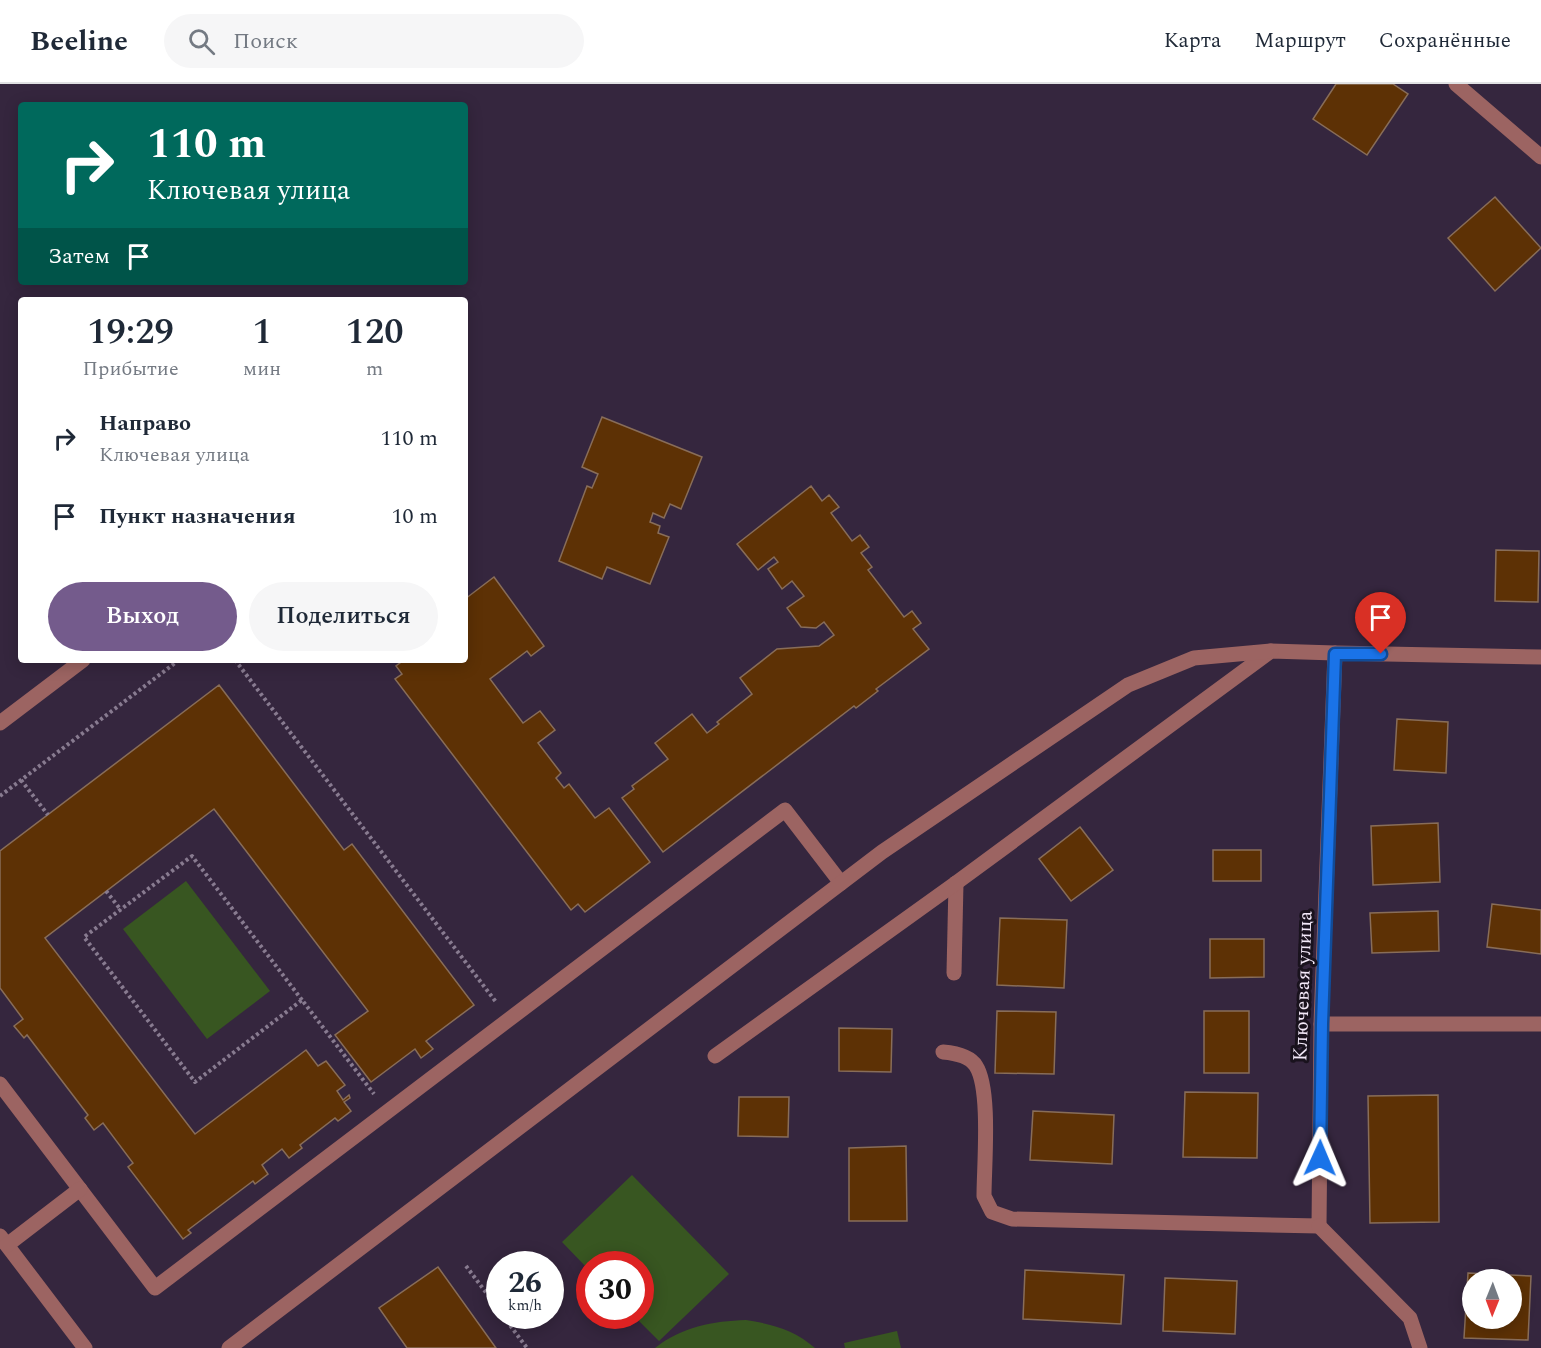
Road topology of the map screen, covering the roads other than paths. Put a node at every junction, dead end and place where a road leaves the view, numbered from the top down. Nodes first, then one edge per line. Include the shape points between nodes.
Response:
1 (1456, 84) edge
2 (1541, 157) edge
3 (1271, 651) junction
4 (1335, 654) junction
5 (1541, 657) edge
6 (79, 663) edge
7 (0, 723) edge
8 (841, 884) junction
9 (956, 884) junction
10 (954, 973) dead end
11 (1322, 1024) junction
12 (1541, 1024) edge
13 (943, 1052) dead end
14 (715, 1056) dead end
15 (0, 1084) edge
16 (80, 1189) junction
17 (1319, 1226) junction
18 (3, 1241) edge
19 (85, 1348) edge
20 (228, 1348) edge
21 (1420, 1348) edge

1 - 2 street
3 - 4 street
3 - 8 street via 1194,658 1128,685
3 - 9 street
4 - 5 street
4 - 11 street, Ключевая улица
6 - 7 street
8 - 16 street via 785,810 155,1288
8 - 20 street
9 - 10 street
9 - 14 street
11 - 12 street
11 - 17 street, Ключевая улица
13 - 17 street via 959,1054 975,1064 984,1086 984,1196 992,1212 1012,1220
15 - 16 street
16 - 18 street
17 - 21 street via 1410,1318
18 - 19 street

